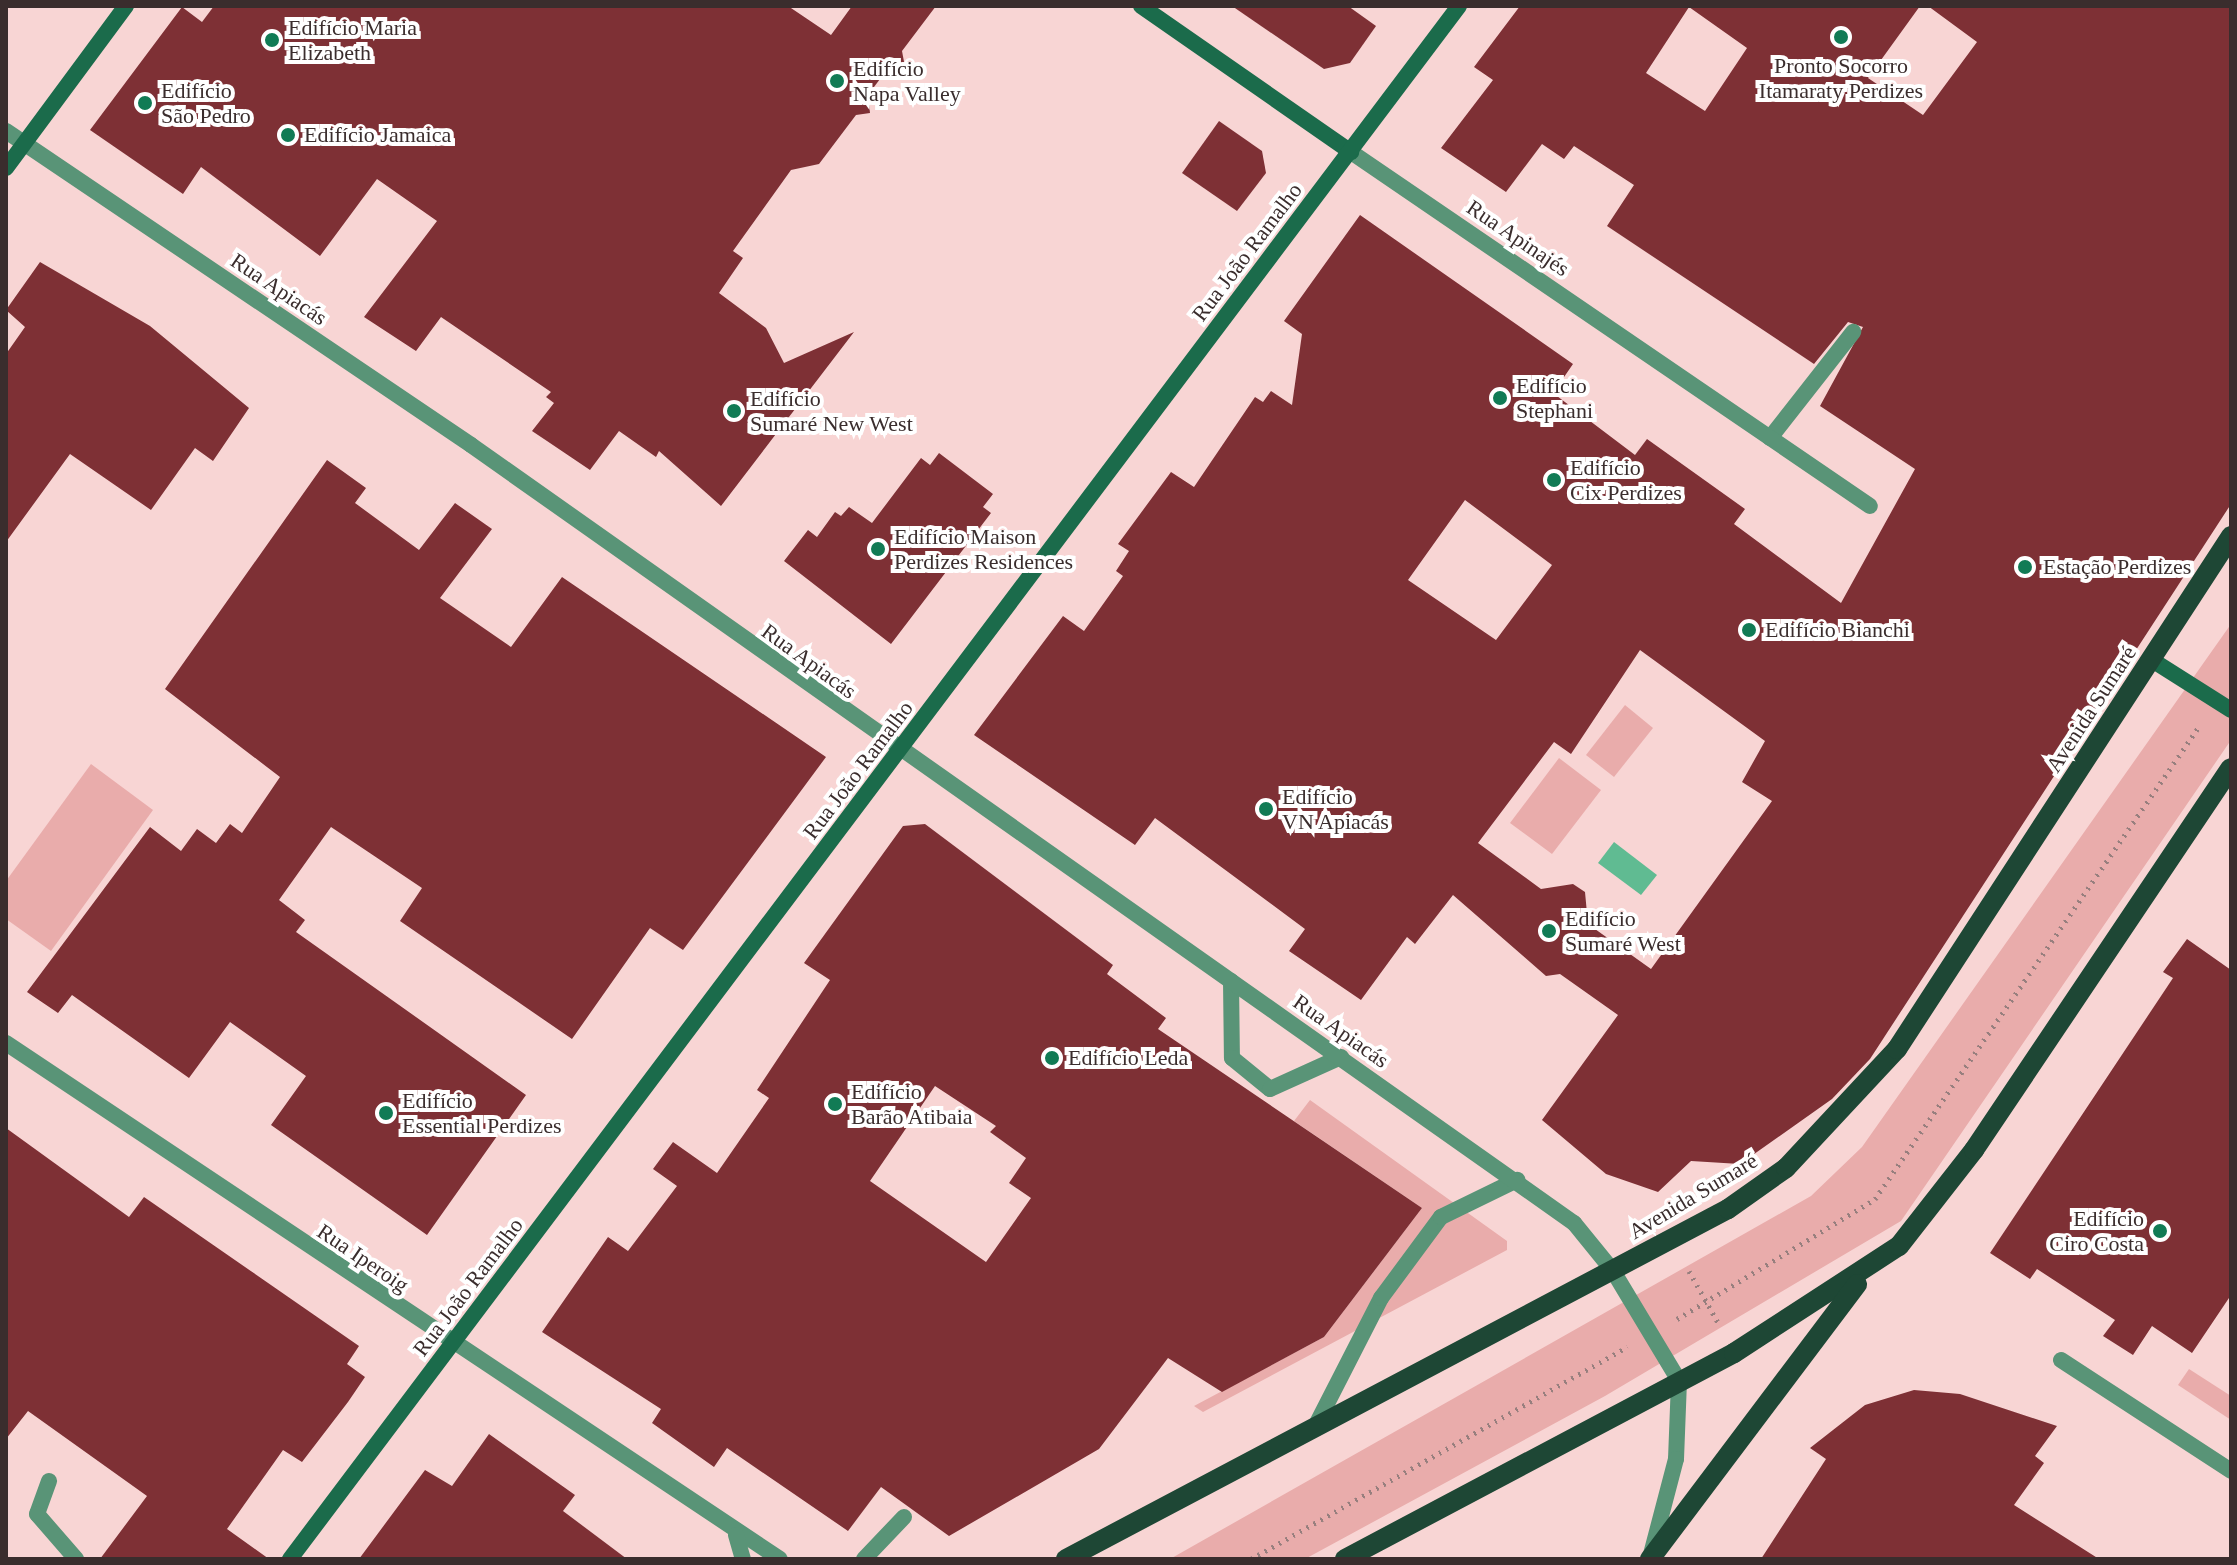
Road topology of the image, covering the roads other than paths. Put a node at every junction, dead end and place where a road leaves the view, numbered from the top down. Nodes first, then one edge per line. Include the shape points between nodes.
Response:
1 (126, 6) edge
2 (1141, 6) edge
3 (1459, 6) edge
4 (6, 131) edge
5 (24, 144) junction
6 (1351, 152) junction
7 (6, 168) edge
8 (1853, 332) dead end
9 (1770, 438) junction
10 (1870, 506) dead end
11 (2231, 536) edge
12 (2152, 660) junction
13 (2231, 710) edge
14 (898, 753) junction
15 (2231, 768) edge
16 (1231, 981) junction
17 (6, 1043) edge
18 (1341, 1057) junction
19 (1517, 1180) junction
20 (1613, 1271) junction
21 (1866, 1273) junction
22 (452, 1345) junction
23 (2061, 1360) dead end
24 (1679, 1381) junction
25 (1315, 1427) junction
26 (2231, 1471) edge
27 (49, 1481) dead end
28 (904, 1517) dead end
29 (736, 1535) junction
30 (76, 1559) edge
31 (290, 1559) edge
32 (743, 1559) edge
33 (780, 1559) edge
34 (864, 1559) edge
35 (1066, 1559) edge
36 (1345, 1559) edge
37 (1650, 1559) edge

1 - 5 street
2 - 6 street, Rua Apinajés
3 - 6 street, Rua João Ramalho
4 - 5 street, Rua Apiacás
5 - 7 street
5 - 14 street, Rua Apiacás via 471,445
6 - 9 street, Rua Apinajés
6 - 14 street, Rua João Ramalho
8 - 9 street
9 - 10 street, Rua Apinajés
11 - 12 main road, Avenida Sumaré
12 - 13 street
12 - 20 main road, Avenida Sumaré via 1971,941 1845,1112 1786,1168 1728,1209
14 - 16 street, Rua Apiacás
14 - 22 street, Rua João Ramalho
15 - 21 main road via 1974,1150 1899,1246
16 - 18 street, Rua Apiacás
16 - 18 street via 1232,1058 1270,1089
17 - 22 street, Rua Iperoig
18 - 19 street, Rua Apiacás
19 - 20 street, Rua Apiacás via 1574,1223
19 - 25 street via 1441,1217 1381,1298
20 - 24 street, Rua Apiacás
20 - 25 main road, Avenida Sumaré
21 - 24 main road
21 - 37 main road
22 - 29 street, Rua Iperoig
22 - 31 street, Rua João Ramalho
23 - 26 street
24 - 36 main road
24 - 37 street via 1676,1459
25 - 35 main road, Avenida Sumaré
27 - 30 street via 37,1514
28 - 34 street
29 - 32 street
29 - 33 street, Rua Iperoig

